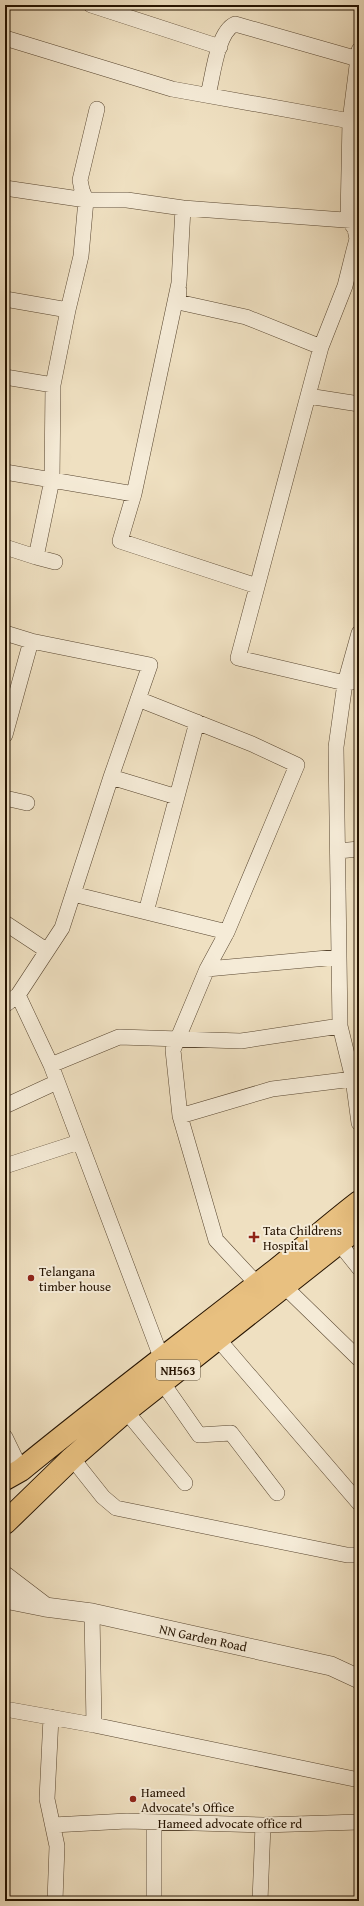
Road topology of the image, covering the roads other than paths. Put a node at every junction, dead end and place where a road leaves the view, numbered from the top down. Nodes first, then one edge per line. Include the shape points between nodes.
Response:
1 (91, 5) edge
2 (5, 38) edge
3 (220, 47) junction
4 (358, 55) edge
5 (208, 95) junction
6 (97, 109) dead end
7 (350, 121) junction
8 (5, 188) edge
9 (86, 200) junction
10 (183, 208) junction
11 (354, 220) edge
12 (179, 283) junction
13 (5, 299) edge
14 (68, 310) junction
15 (321, 347) junction
16 (5, 377) edge
17 (53, 385) junction
18 (308, 396) junction
19 (359, 404) edge
20 (5, 472) edge
21 (52, 480) junction
22 (134, 494) junction
23 (6, 550) edge
24 (36, 557) junction
25 (55, 562) dead end
26 (256, 586) junction
27 (5, 633) edge
28 (359, 633) edge
29 (31, 641) junction
30 (352, 682) edge
31 (138, 699) junction
32 (198, 722) junction
33 (5, 735) edge
34 (111, 777) junction
35 (177, 797) junction
36 (5, 798) edge
37 (27, 803) dead end
38 (359, 849) edge
39 (338, 851) junction
40 (73, 894) junction
41 (146, 912) junction
42 (5, 923) edge
43 (227, 932) junction
44 (46, 950) junction
45 (338, 957) junction
46 (207, 969) junction
47 (18, 995) junction
48 (5, 1005) edge
49 (340, 1026) junction
50 (178, 1038) junction
51 (51, 1065) junction
52 (353, 1079) junction
53 (57, 1082) junction
54 (5, 1106) edge
55 (180, 1116) junction
56 (359, 1123) edge
57 (79, 1142) junction
58 (5, 1166) edge
59 (359, 1202) edge
60 (359, 1227) edge
61 (339, 1243) junction
62 (359, 1268) edge
63 (256, 1284) junction
64 (284, 1286) junction
65 (218, 1339) junction
66 (161, 1357) junction
67 (359, 1359) edge
68 (162, 1382) junction
69 (126, 1411) junction
70 (5, 1437) edge
71 (72, 1458) junction
72 (13, 1474) edge
73 (185, 1482) dead end
74 (277, 1493) dead end
75 (359, 1503) edge
76 (5, 1523) edge
77 (359, 1555) edge
78 (5, 1576) edge
79 (5, 1599) edge
80 (45, 1607) junction
81 (92, 1613) junction
82 (359, 1679) edge
83 (5, 1709) edge
84 (51, 1717) junction
85 (94, 1725) junction
86 (359, 1780) edge
87 (359, 1822) edge
88 (154, 1823) junction
89 (53, 1825) junction
90 (263, 1825) junction
91 (55, 1901) edge
92 (154, 1901) edge
93 (260, 1901) edge

1 - 3 street
2 - 5 street via 172,89
3 - 4 street via 226,30 235,24
3 - 5 street
4 - 7 street
5 - 7 street
6 - 9 street via 80,180
7 - 11 street
8 - 9 street
9 - 10 street via 127,200
9 - 14 street via 81,256
10 - 11 street
10 - 12 street
11 - 15 street via 356,239 345,286
12 - 15 street via 178,302 246,317
12 - 22 street
13 - 14 street
14 - 17 street
15 - 18 street
16 - 17 street
17 - 21 street
18 - 19 street
18 - 26 street
20 - 21 street
21 - 22 street
21 - 24 street
22 - 26 street via 120,541
23 - 24 street
24 - 25 street
26 - 30 street via 238,658
27 - 29 street
28 - 30 street
29 - 31 street via 150,665
29 - 33 street
30 - 39 street via 336,747
31 - 32 street
31 - 34 street
32 - 35 street
32 - 43 street via 297,765
34 - 35 street
34 - 40 street
35 - 41 street
36 - 37 street
38 - 39 street
39 - 45 street
40 - 41 street
40 - 44 street via 62,928
41 - 43 street
42 - 44 street
43 - 46 street
44 - 47 street via 36,970
45 - 46 street
45 - 49 street
46 - 50 street
47 - 48 street
47 - 51 street
49 - 50 street via 241,1041
49 - 52 street
50 - 51 street via 119,1037
50 - 55 street via 173,1050
51 - 53 street
52 - 55 street via 272,1089
52 - 56 street
53 - 54 street
53 - 57 street
55 - 63 street via 216,1240
57 - 58 street
57 - 66 street
59 - 63 highway, NH563
60 - 61 highway, NH563
61 - 62 street
61 - 64 highway, NH563
63 - 66 highway, NH563
64 - 65 highway, NH563
64 - 67 street
65 - 68 highway, NH563
65 - 75 street
66 - 72 highway, NH563
68 - 69 highway, NH563
68 - 74 street via 199,1435 231,1433
69 - 71 highway, NH563
69 - 73 street
70 - 72 street
71 - 76 highway, NH563
71 - 77 street via 116,1508 262,1539
78 - 80 street
79 - 80 street, NN Garden Road
80 - 81 street, NN Garden Road
81 - 82 street, NN Garden Road via 330,1666
81 - 85 street
83 - 84 street
84 - 85 street
84 - 89 street via 48,1799
85 - 86 street
87 - 90 street, Hameed advocate office rd
88 - 89 street, Hameed advocate office rd via 127,1821
88 - 90 street, Hameed advocate office rd
88 - 92 street
89 - 91 street via 57,1846
90 - 93 street

